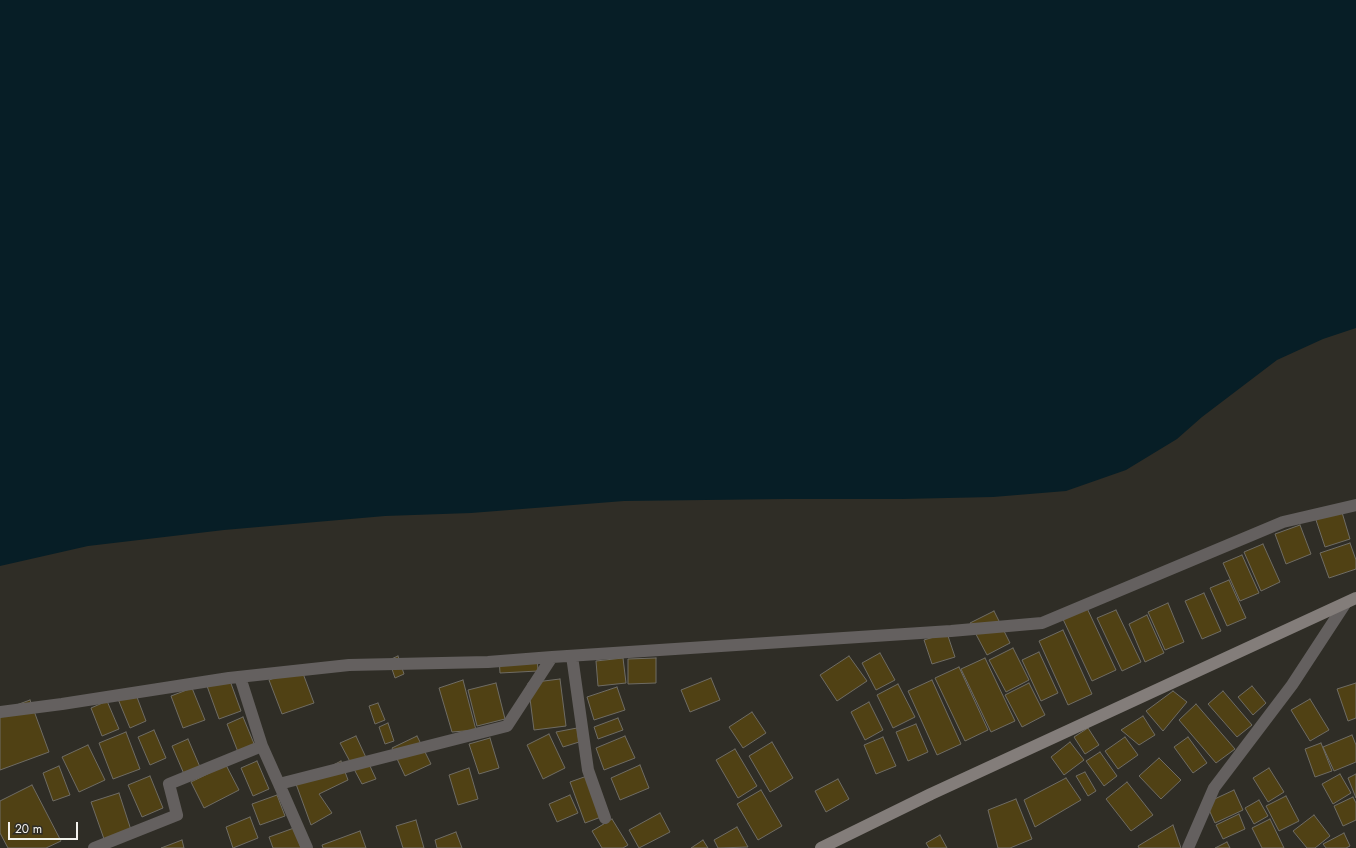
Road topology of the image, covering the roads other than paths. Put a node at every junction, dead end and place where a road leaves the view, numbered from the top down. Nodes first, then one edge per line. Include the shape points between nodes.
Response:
1 (1356, 505) edge
2 (1356, 598) edge
3 (1345, 604) junction
4 (572, 656) junction
5 (552, 658) junction
6 (240, 677) junction
7 (0, 712) edge
8 (262, 746) junction
9 (279, 784) junction
10 (605, 818) dead end
11 (94, 848) edge
12 (307, 848) edge
13 (821, 848) edge
14 (1188, 848) edge

1 - 4 street via 1283,522 1042,623
2 - 3 street
3 - 13 street via 932,794
3 - 14 street via 1292,685 1214,788
4 - 5 street
4 - 10 street via 588,770
5 - 6 street via 349,666
5 - 9 street via 507,726
6 - 7 street
6 - 8 street
8 - 9 street
8 - 11 street via 169,784 177,815
9 - 12 street

